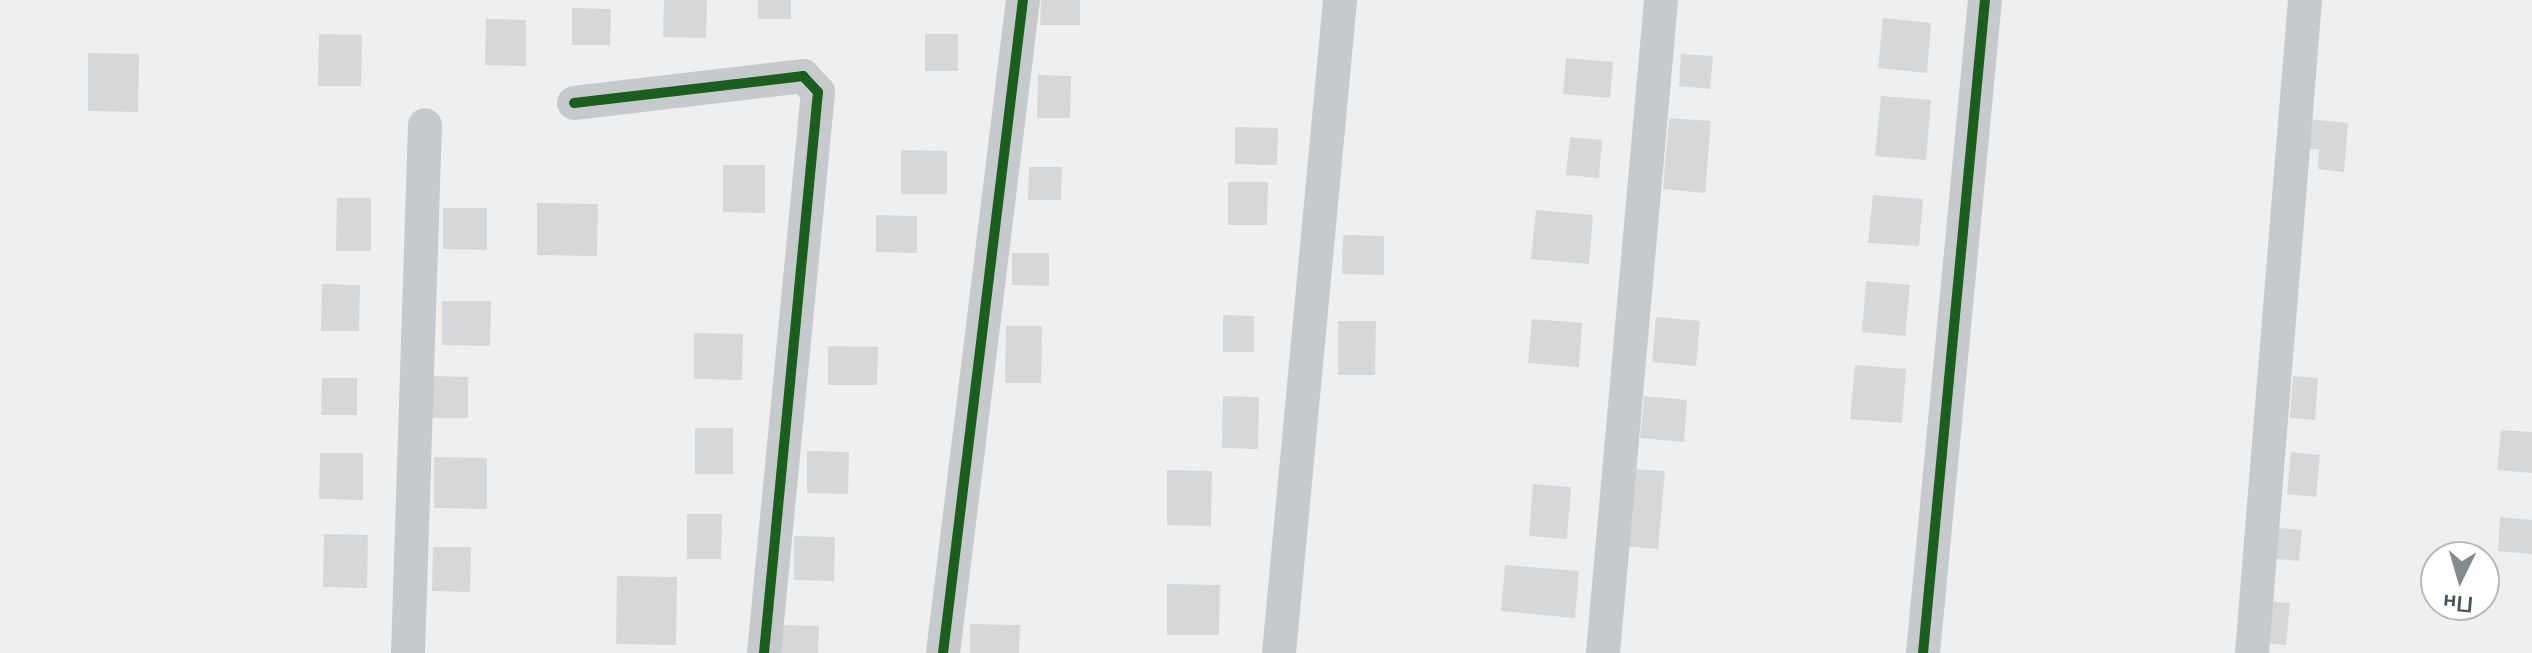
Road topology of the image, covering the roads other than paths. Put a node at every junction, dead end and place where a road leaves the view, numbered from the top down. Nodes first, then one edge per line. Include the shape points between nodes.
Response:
1 (1023, 0) edge
2 (1340, 0) edge
3 (1661, 0) edge
4 (1985, 0) edge
5 (2305, 0) edge
6 (574, 103) dead end
7 (425, 125) dead end
8 (408, 653) edge
9 (764, 653) edge
10 (943, 653) edge
11 (1279, 653) edge
12 (1603, 653) edge
13 (1923, 653) edge
14 (2252, 653) edge

1 - 10 street
2 - 11 street
3 - 12 street
4 - 13 street
5 - 14 street
6 - 9 street via 803,76 818,92
7 - 8 street

